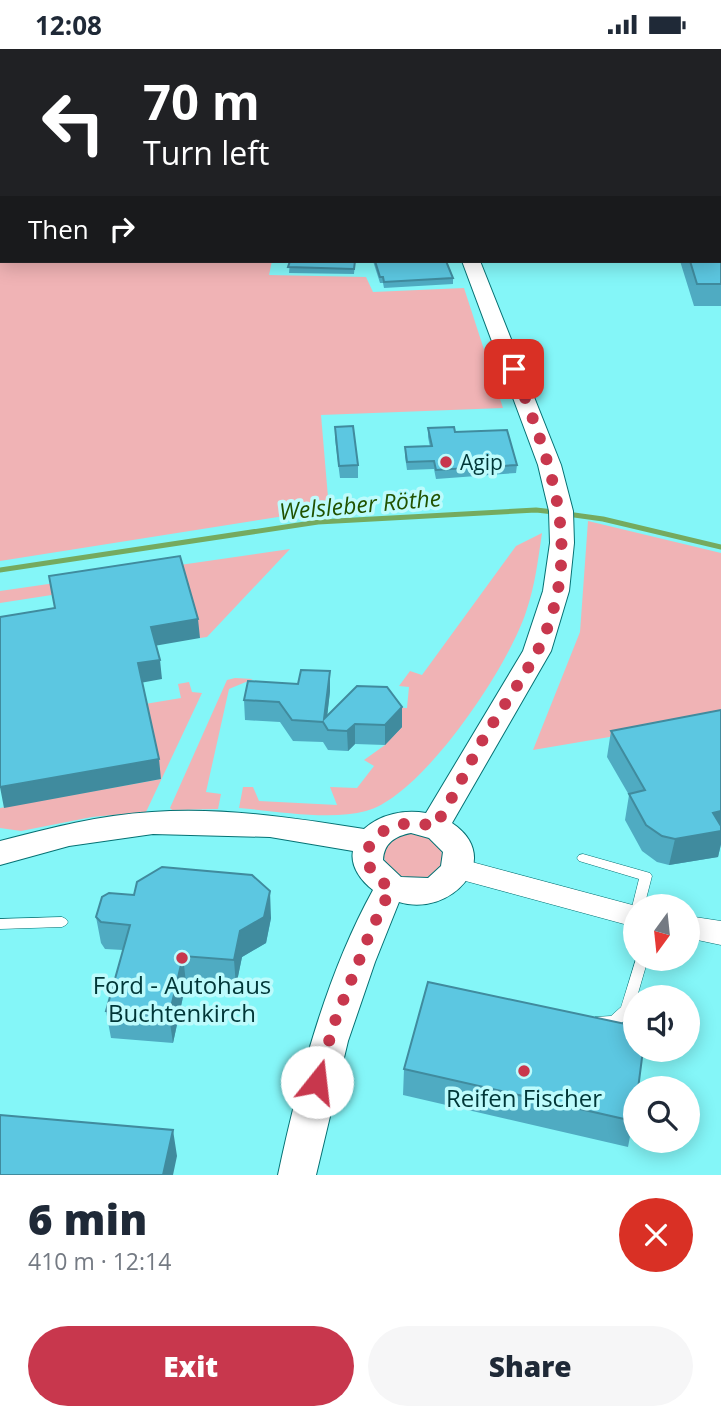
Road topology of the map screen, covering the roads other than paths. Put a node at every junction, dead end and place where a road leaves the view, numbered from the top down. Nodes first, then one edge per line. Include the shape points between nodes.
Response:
1 (472, 263) edge
2 (434, 827) junction
3 (371, 842) junction
4 (0, 853) edge
5 (583, 857) dead end
6 (457, 869) junction
7 (391, 888) junction
8 (641, 894) edge
9 (623, 913) edge
10 (62, 922) dead end
11 (0, 924) edge
12 (700, 929) edge
13 (721, 933) edge
14 (638, 971) edge
15 (587, 1019) edge
16 (297, 1175) edge

1 - 2 main road via 556,487 561,518 559,578 537,651
2 - 3 main road via 399,823 378,833
2 - 6 main road via 454,841 459,851
3 - 4 main road via 270,826 153,823 68,834
3 - 7 main road via 367,861 371,871
5 - 8 lane via 646,876
6 - 7 main road via 436,889 421,893
6 - 9 street
7 - 16 main road via 335,1021
10 - 11 lane
12 - 13 street
14 - 15 lane via 626,1010 614,1021

